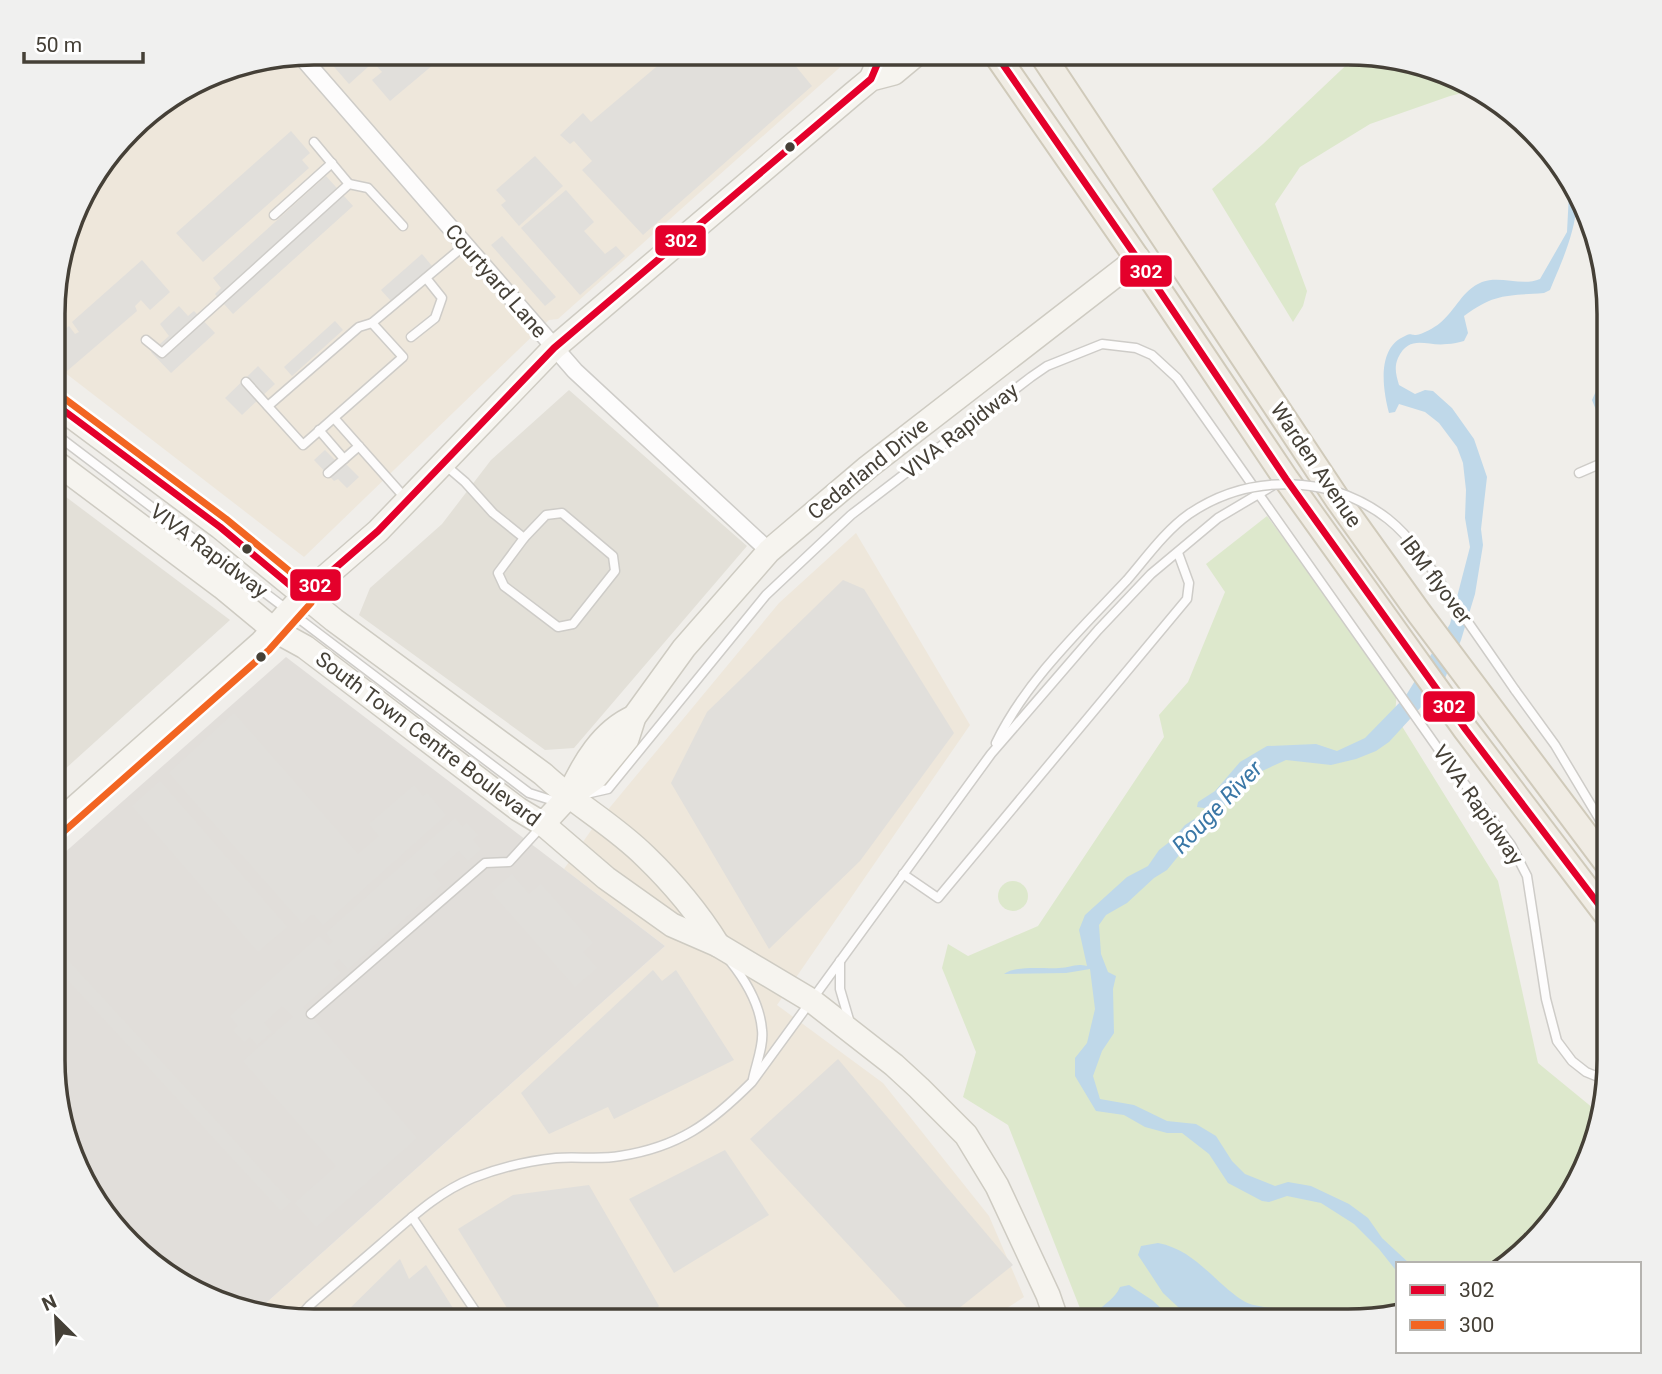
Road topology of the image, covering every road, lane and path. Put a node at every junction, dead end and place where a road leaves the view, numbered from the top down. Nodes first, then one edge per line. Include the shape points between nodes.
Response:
1 (309, 65) edge
2 (877, 65) edge
3 (904, 65) edge
4 (1003, 65) edge
5 (1049, 65) edge
6 (871, 79) junction
7 (314, 142) dead end
8 (332, 163) junction
9 (349, 184) junction
10 (274, 215) dead end
11 (402, 226) dead end
12 (465, 245) junction
13 (1138, 258) junction
14 (426, 278) junction
15 (373, 323) junction
16 (411, 337) dead end
17 (146, 340) dead end
18 (554, 348) junction
19 (246, 382) dead end
20 (268, 406) junction
21 (65, 411) edge
22 (334, 418) junction
23 (319, 430) junction
24 (65, 441) edge
25 (359, 446) junction
26 (344, 459) junction
27 (443, 463) junction
28 (1597, 465) edge
29 (65, 469) edge
30 (328, 473) dead end
31 (1579, 473) dead end
32 (1286, 479) junction
33 (1256, 493) junction
34 (407, 501) junction
35 (524, 537) junction
36 (769, 551) junction
37 (1178, 552) junction
38 (289, 613) junction
39 (991, 754) junction
40 (568, 797) junction
41 (1597, 815) edge
42 (65, 816) edge
43 (543, 824) junction
44 (1597, 850) edge
45 (903, 874) junction
46 (662, 875) junction
47 (1597, 902) edge
48 (643, 904) junction
49 (718, 945) junction
50 (840, 961) junction
51 (812, 1001) junction
52 (312, 1014) dead end
53 (853, 1033) junction
54 (1597, 1076) edge
55 (752, 1082) junction
56 (412, 1217) junction
57 (306, 1309) edge
58 (474, 1309) edge
59 (1053, 1309) edge

1 - 12 street, Courtyard Lane
2 - 6 street
3 - 6 street via 894,73
4 - 13 main road, Warden Avenue
5 - 44 main road, Warden Avenue via 1331,488
6 - 18 street
7 - 8 lane
8 - 9 lane
8 - 10 lane
9 - 11 lane via 368,188
9 - 17 lane via 162,353
12 - 14 lane
12 - 18 street, Courtyard Lane
13 - 32 main road, Warden Avenue
13 - 36 street, Cedarland Drive via 868,467
14 - 15 lane
14 - 16 lane via 442,298 435,318
15 - 20 lane via 359,327
15 - 22 lane via 403,357
18 - 27 street
18 - 36 street, Courtyard Lane
19 - 20 lane
20 - 23 lane via 303,445
21 - 38 street, South Town Centre Boulevard via 220,527
22 - 23 lane
22 - 25 lane
23 - 26 lane
24 - 38 lane, VIVA Rapidway
25 - 26 lane
25 - 34 lane
26 - 30 lane
27 - 34 street
27 - 35 lane
28 - 31 lane
29 - 38 street, South Town Centre Boulevard via 222,587
32 - 33 lane
32 - 47 main road, Warden Avenue via 1466,730
33 - 37 lane
33 - 40 lane, VIVA Rapidway via 1177,378 1153,355 1102,344 1066,357 1031,376 851,516 766,595 608,789
33 - 54 lane, VIVA Rapidway via 1511,845 1527,876 1557,1041 1572,1061
34 - 38 street
35 - 35 lane via 498,573 503,586 558,627 573,624 615,571 613,556 562,513 546,515
36 - 40 street, Cedarland Drive via 684,648 634,717 627,739 595,778
37 - 39 lane via 1098,630
37 - 45 lane via 1189,583 1187,599 938,898
38 - 40 street, South Town Centre Boulevard via 543,774
38 - 42 street
38 - 43 street, South Town Centre Boulevard via 305,647
39 - 41 lane, IBM flyover, bridge via 1007,719 1057,656 1188,515 1219,497 1282,482 1352,497 1388,519 1411,543 1555,745
39 - 45 lane
40 - 43 street, Cedarland Drive
40 - 46 street, South Town Centre Boulevard via 606,823
43 - 48 street, South Town Centre Boulevard
43 - 52 lane via 509,862 485,863
45 - 50 lane
46 - 48 street
46 - 49 street, South Town Centre Boulevard
48 - 49 street, South Town Centre Boulevard via 671,925
49 - 51 street, South Town Centre Boulevard
49 - 55 lane via 747,983 763,1032
50 - 51 lane
50 - 53 lane via 840,989
51 - 53 street, South Town Centre Boulevard
51 - 55 lane
53 - 59 street, South Town Centre Boulevard via 894,1065 966,1135 997,1186
55 - 56 lane via 713,1119 664,1146 618,1157 555,1158 503,1167 443,1193
56 - 57 lane
56 - 58 lane

